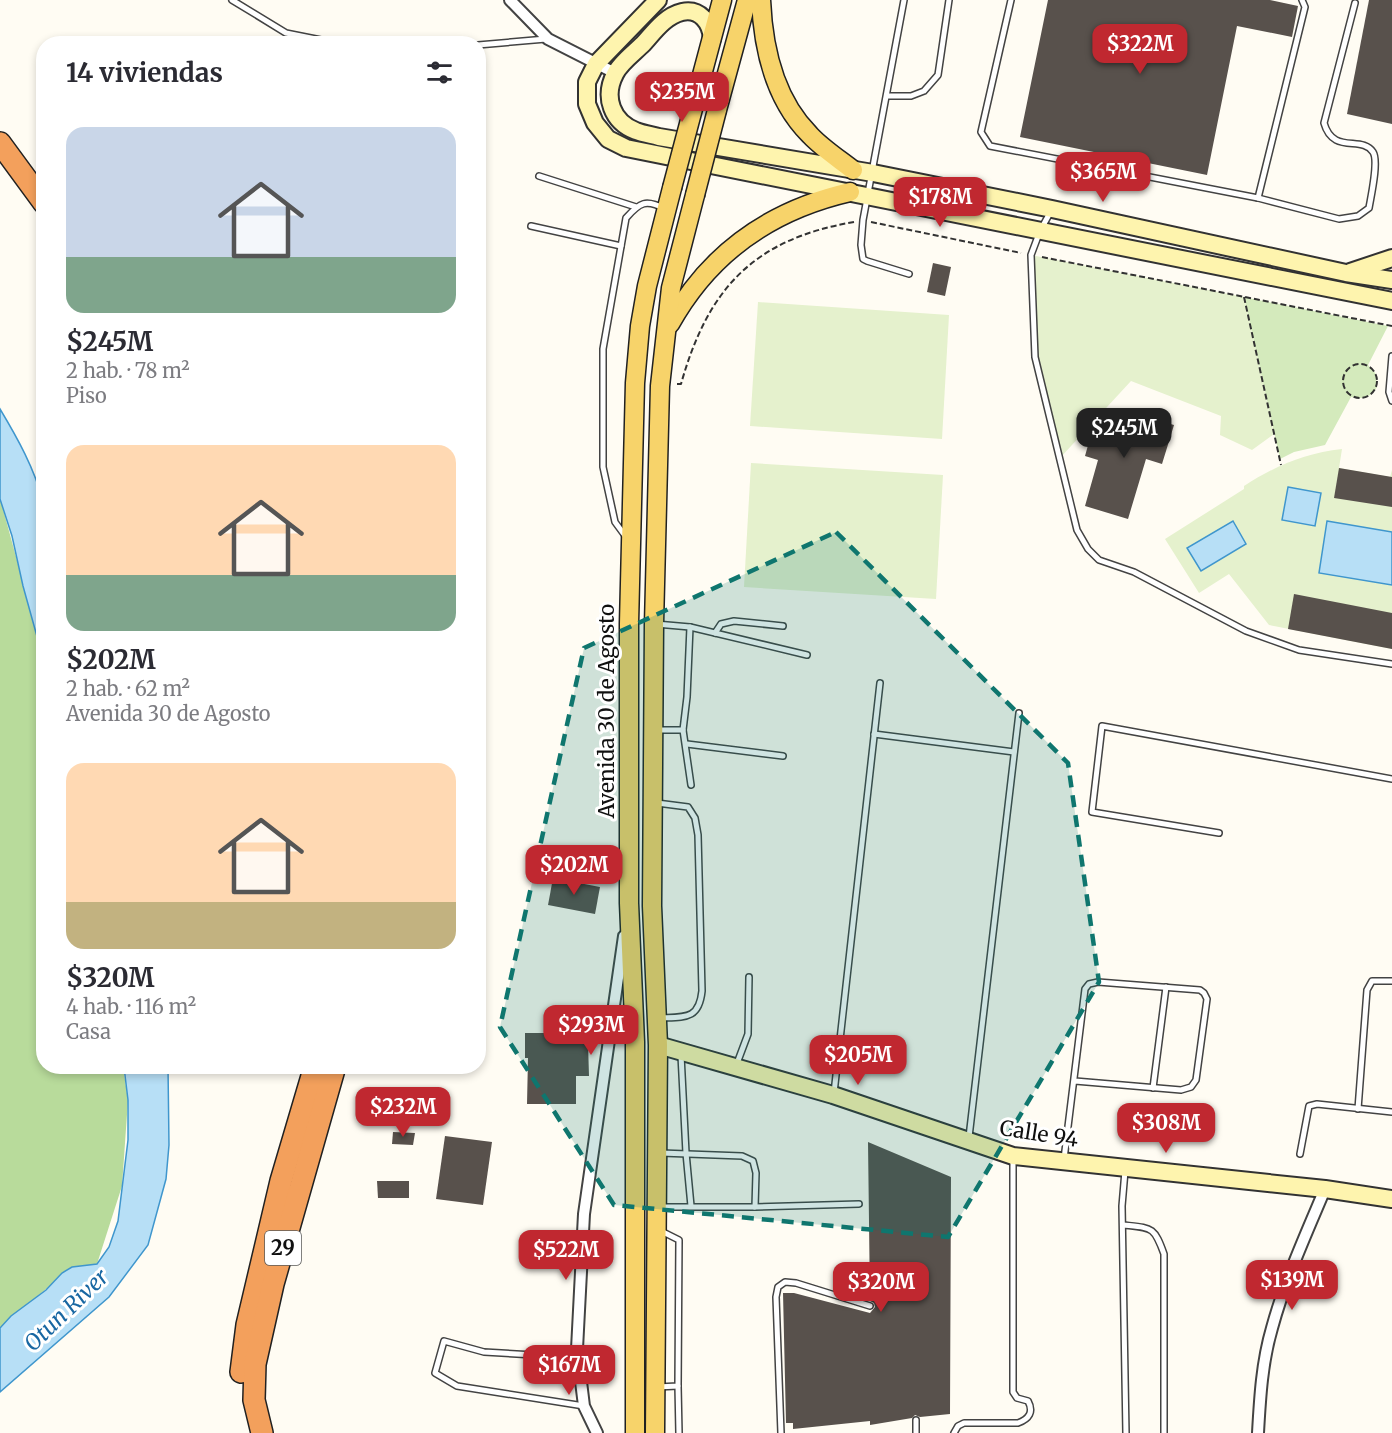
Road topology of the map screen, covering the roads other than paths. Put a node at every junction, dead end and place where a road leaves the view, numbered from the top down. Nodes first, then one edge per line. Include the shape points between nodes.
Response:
1 (232, 0) edge
2 (510, 0) edge
3 (658, 0) edge
4 (722, 0) edge
5 (747, 0) edge
6 (761, 0) edge
7 (904, 0) edge
8 (949, 0) edge
9 (1011, 0) edge
10 (1302, 0) edge
11 (1355, 3) dead end
12 (301, 36) edge
13 (548, 39) junction
14 (712, 39) junction
15 (486, 44) edge
16 (596, 64) junction
17 (615, 73) junction
18 (887, 96) junction
19 (0, 143) edge
20 (853, 170) junction
21 (873, 173) junction
22 (539, 176) dead end
23 (36, 193) edge
24 (859, 194) junction
25 (1258, 198) junction
26 (636, 207) junction
27 (666, 209) junction
28 (1052, 209) junction
29 (531, 226) dead end
30 (1040, 231) junction
31 (621, 246) junction
32 (1392, 258) edge
33 (1346, 273) junction
34 (909, 274) dead end
35 (1392, 280) edge
36 (1392, 301) edge
37 (666, 331) junction
38 (1392, 356) edge
39 (1392, 400) edge
40 (631, 544) junction
41 (654, 624) junction
42 (783, 626) dead end
43 (690, 627) junction
44 (715, 633) junction
45 (807, 655) dead end
46 (1392, 664) edge
47 (880, 683) dead end
48 (1018, 712) dead end
49 (654, 730) junction
50 (683, 730) junction
51 (874, 734) junction
52 (687, 744) junction
53 (1014, 752) junction
54 (783, 756) dead end
55 (1392, 779) edge
56 (691, 785) dead end
57 (653, 803) junction
58 (1220, 833) dead end
59 (629, 903) junction
60 (749, 977) dead end
61 (1392, 981) edge
62 (1166, 987) junction
63 (656, 1018) junction
64 (658, 1045) junction
65 (681, 1052) junction
66 (735, 1067) junction
67 (313, 1074) edge
68 (333, 1074) edge
69 (1075, 1081) junction
70 (1153, 1088) junction
71 (833, 1095) junction
72 (1358, 1109) junction
73 (1392, 1112) edge
74 (968, 1142) junction
75 (657, 1153) junction
76 (686, 1153) junction
77 (1300, 1154) dead end
78 (1013, 1156) junction
79 (1064, 1162) junction
80 (1125, 1167) junction
81 (1325, 1189) junction
82 (1392, 1199) edge
83 (859, 1204) dead end
84 (691, 1206) junction
85 (657, 1207) junction
86 (755, 1208) junction
87 (1123, 1225) junction
88 (656, 1229) junction
89 (870, 1306) dead end
90 (577, 1349) junction
91 (678, 1386) junction
92 (656, 1387) junction
93 (584, 1406) junction
94 (916, 1420) dead end
95 (255, 1433) edge
96 (262, 1433) edge
97 (597, 1433) edge
98 (635, 1433) edge
99 (655, 1433) edge
100 (679, 1433) edge
101 (781, 1433) edge
102 (916, 1433) edge
103 (954, 1433) edge
104 (1126, 1433) edge
105 (1164, 1433) edge
106 (1258, 1433) edge

1 - 12 lane via 286,33
2 - 13 street
3 - 16 street
4 - 14 main road, Avenida 30 de Agosto
5 - 37 main road, bridge via 671,288
6 - 20 main road via 769,62 781,93 811,137
7 - 18 lane
8 - 18 lane via 938,75 924,91 911,96
9 - 25 lane via 981,132 990,146
10 - 25 lane via 1305,7
11 - 25 lane via 1324,123 1332,139 1368,147 1374,152 1369,208 1358,216 1339,219
13 - 15 lane
13 - 16 street
14 - 17 street via 705,19 685,11 665,20
14 - 27 main road, Avenida 30 de Agosto, bridge
16 - 17 street
16 - 24 street via 587,82 587,104 594,123 608,138 626,148
17 - 20 street via 609,101 621,122 636,131
18 - 21 lane
19 - 23 highway
20 - 21 street
21 - 24 lane
21 - 28 street
22 - 26 lane
24 - 30 street
24 - 34 lane via 864,259
24 - 37 main road via 819,200 788,212 742,240 702,276
26 - 27 lane via 652,202
26 - 31 lane via 626,218
27 - 40 main road, Avenida 30 de Agosto via 640,326
28 - 30 lane
28 - 33 street
29 - 31 lane
30 - 36 street
30 - 46 lane via 1031,255 1035,357 1077,530 1088,549 1099,560 1134,572 1246,631 1299,650
31 - 40 lane via 603,349 603,467 615,522
32 - 33 street
33 - 35 street
37 - 41 main road via 660,386
38 - 39 lane
40 - 59 main road, Avenida 30 de Agosto
41 - 43 lane
41 - 49 main road
42 - 44 lane via 734,621 720,624
43 - 44 lane
43 - 50 lane
44 - 45 lane
47 - 51 lane
48 - 53 lane
49 - 50 lane
49 - 57 main road
50 - 52 lane
51 - 53 lane
51 - 71 lane
52 - 54 lane
52 - 56 lane
53 - 74 lane
55 - 58 lane via 1102,726 1092,812
57 - 63 main road
57 - 63 lane via 688,807 695,818 702,991 700,1005 693,1013
59 - 90 street via 584,1214
59 - 98 main road, Avenida 30 de Agosto via 635,1042
60 - 66 lane via 748,1034
61 - 72 lane via 1372,981 1367,990
62 - 69 lane via 1089,984 1085,989
62 - 70 lane
62 - 70 lane via 1200,990 1207,999 1196,1080 1191,1087 1181,1090
63 - 64 main road
64 - 65 street, Calle 94
64 - 75 main road
65 - 66 street, Calle 94
65 - 76 lane
66 - 71 street, Calle 94
67 - 95 highway, 29 via 281,1181 247,1325 241,1377
68 - 96 highway, 29 via 273,1284 255,1364 254,1400
69 - 70 lane
69 - 79 lane
71 - 74 street, Calle 94
72 - 73 lane
72 - 77 lane via 1309,1106
74 - 78 street, Calle 94
75 - 76 lane
75 - 85 main road
76 - 84 lane
76 - 86 lane via 742,1156 753,1161
78 - 79 street, Calle 94
78 - 103 lane via 1012,1392 1028,1401 1030,1414 1018,1424 964,1423
79 - 80 street, Calle 94
80 - 81 street, Calle 94
80 - 87 lane
81 - 82 street, Calle 94
81 - 106 street via 1272,1327 1263,1364
83 - 86 lane
84 - 85 lane
84 - 86 lane
85 - 88 main road
87 - 104 lane
87 - 105 lane via 1145,1227 1157,1234 1164,1254
88 - 91 lane via 679,1240
88 - 92 main road
89 - 101 lane via 796,1283 785,1282 778,1287
90 - 93 street
90 - 93 lane via 551,1356 484,1352 444,1341 435,1373 457,1386
91 - 92 lane
91 - 100 lane
92 - 99 main road
93 - 97 street
94 - 102 lane

